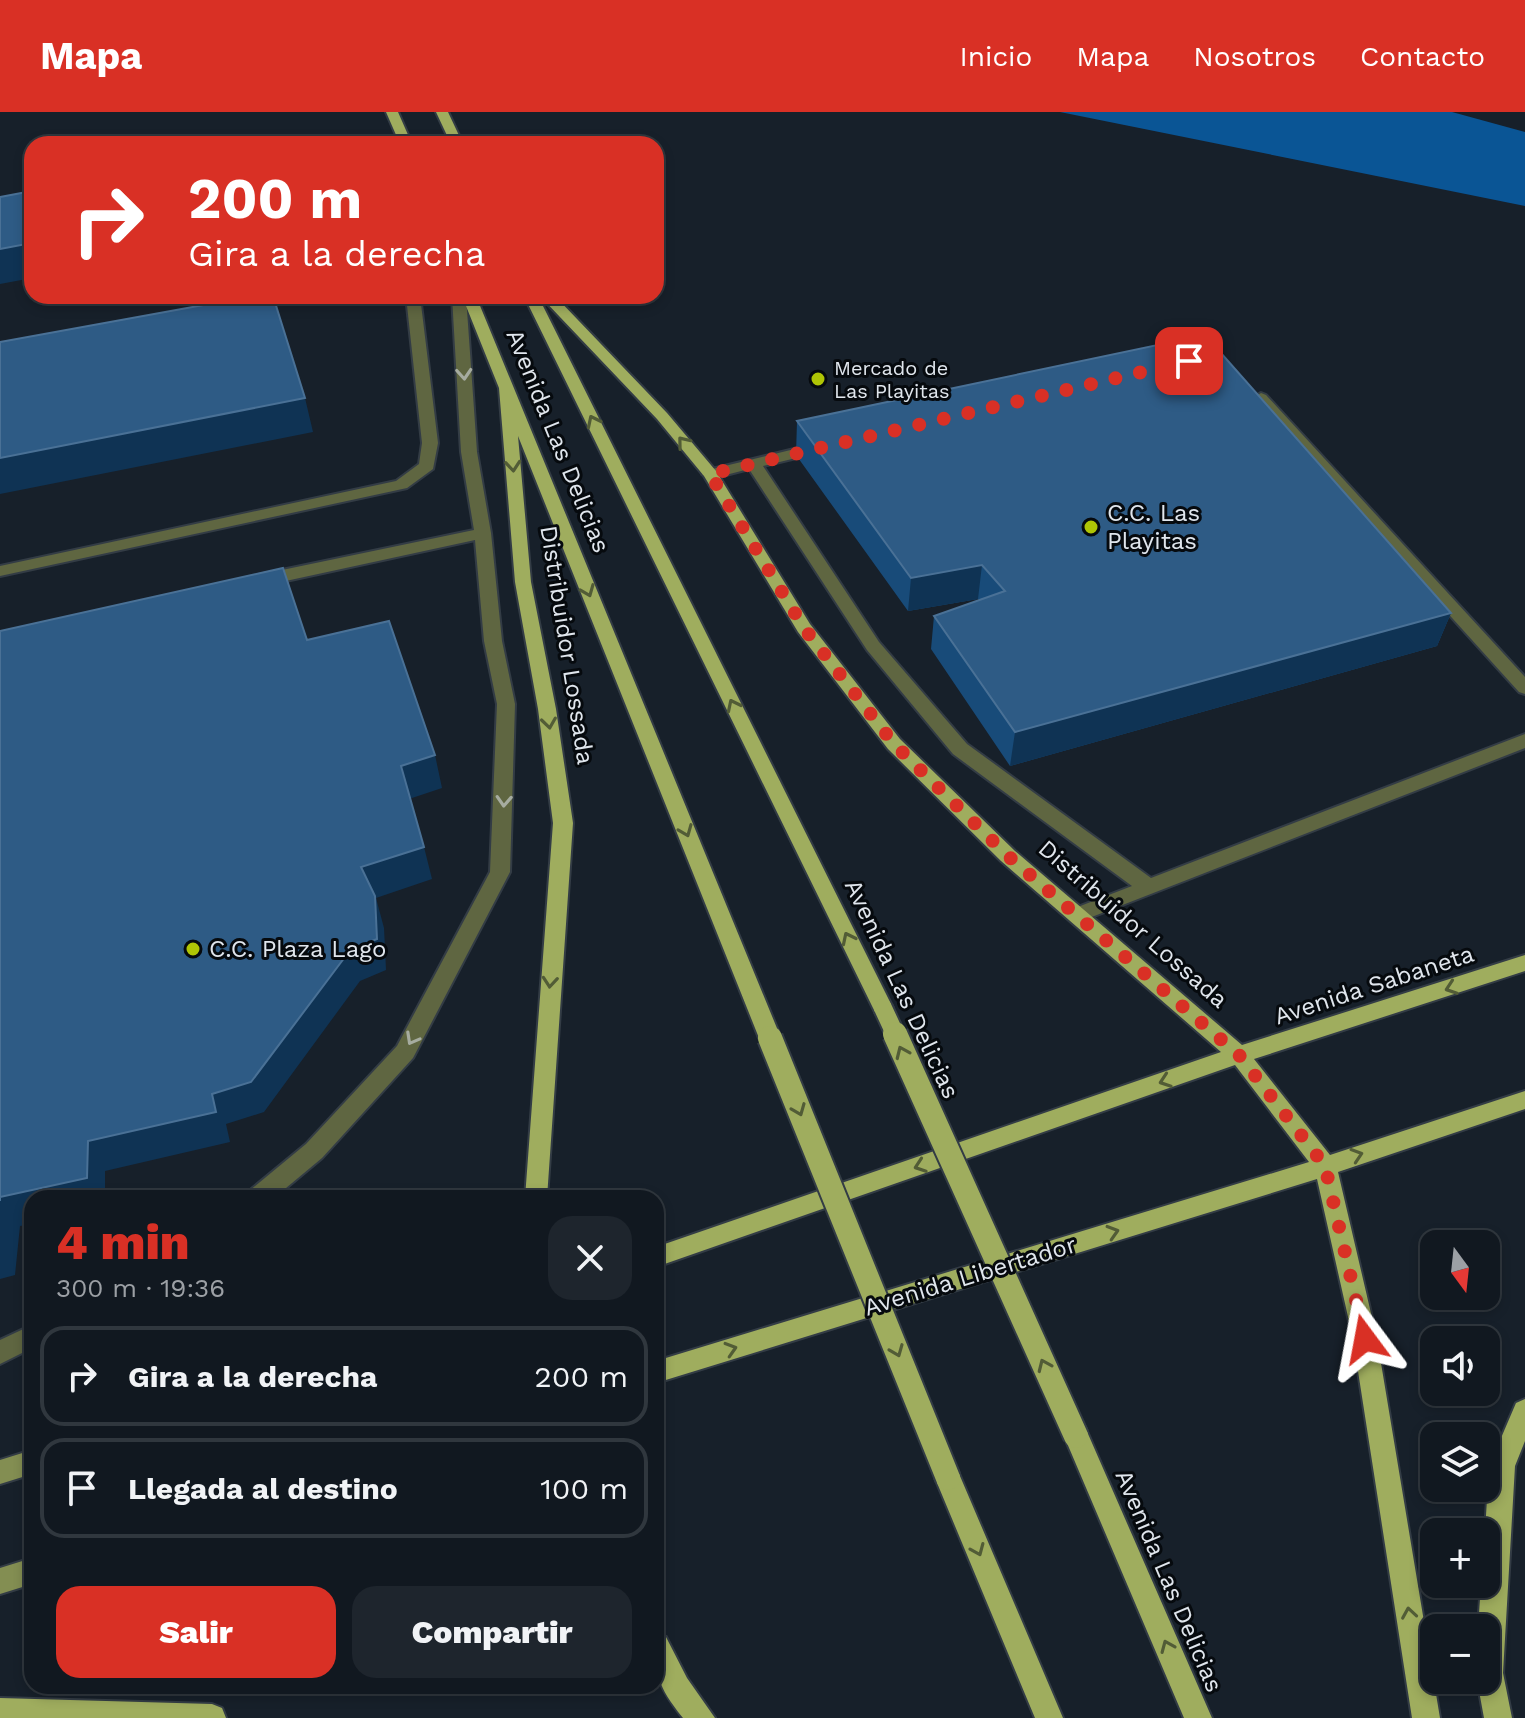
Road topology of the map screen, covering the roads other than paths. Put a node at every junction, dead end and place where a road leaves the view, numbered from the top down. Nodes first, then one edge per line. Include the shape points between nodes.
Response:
1 (392, 112) edge
2 (442, 112) edge
3 (402, 136) edge
4 (453, 136) edge
5 (242, 304) edge
6 (414, 304) edge
7 (460, 304) edge
8 (472, 304) edge
9 (535, 304) edge
10 (555, 304) edge
11 (227, 307) edge
12 (506, 388) junction
13 (1251, 388) edge
14 (831, 445) edge
15 (753, 463) junction
16 (710, 474) junction
17 (483, 533) junction
18 (0, 571) edge
19 (245, 584) edge
20 (1525, 688) edge
21 (1525, 741) edge
22 (1148, 887) junction
23 (1077, 915) junction
24 (1525, 963) edge
25 (1239, 1055) junction
26 (1525, 1100) edge
27 (1325, 1166) junction
28 (267, 1190) edge
29 (537, 1190) edge
30 (664, 1254) edge
31 (24, 1340) edge
32 (0, 1353) edge
33 (664, 1370) edge
34 (1525, 1411) edge
35 (24, 1464) edge
36 (0, 1472) edge
37 (24, 1574) edge
38 (0, 1581) edge
39 (664, 1663) edge
40 (0, 1712) edge
41 (212, 1718) edge
42 (701, 1718) edge
43 (1049, 1718) edge
44 (1198, 1718) edge
45 (1426, 1718) edge
46 (1498, 1718) edge

1 - 3 main road
2 - 4 main road
5 - 11 street
6 - 18 street via 430,443 427,466 401,485
7 -> 17 street via 469,452
8 - 12 main road, Avenida Las Delicias
44 -> 9 main road, Avenida Las Delicias, bridge via 883,1008
16 -> 10 main road, Distribuidor Lossada
12 -> 29 main road, Distribuidor Lossada via 523,582 563,823
12 -> 43 main road, Avenida Las Delicias, bridge
13 - 20 street
14 - 15 street
15 - 16 street
15 - 22 street via 873,646 960,749
16 - 23 main road, Distribuidor Lossada via 804,628 894,744 1008,856
17 - 19 street
17 -> 28 street via 493,641 506,704 500,872 405,1052 314,1151
21 - 22 street
22 - 23 street
23 - 25 main road, Distribuidor Lossada
24 -> 25 main road, Avenida Sabaneta
25 - 27 main road, Distribuidor Lossada
25 -> 30 main road
27 -> 26 main road
33 -> 27 main road, Avenida Libertador
45 -> 27 main road, Distribuidor Lossada via 1365,1339
31 - 32 street
34 - 46 main road via 1502,1466 1489,1673
35 - 36 main road
37 - 38 main road
39 - 42 main road
40 - 41 main road

